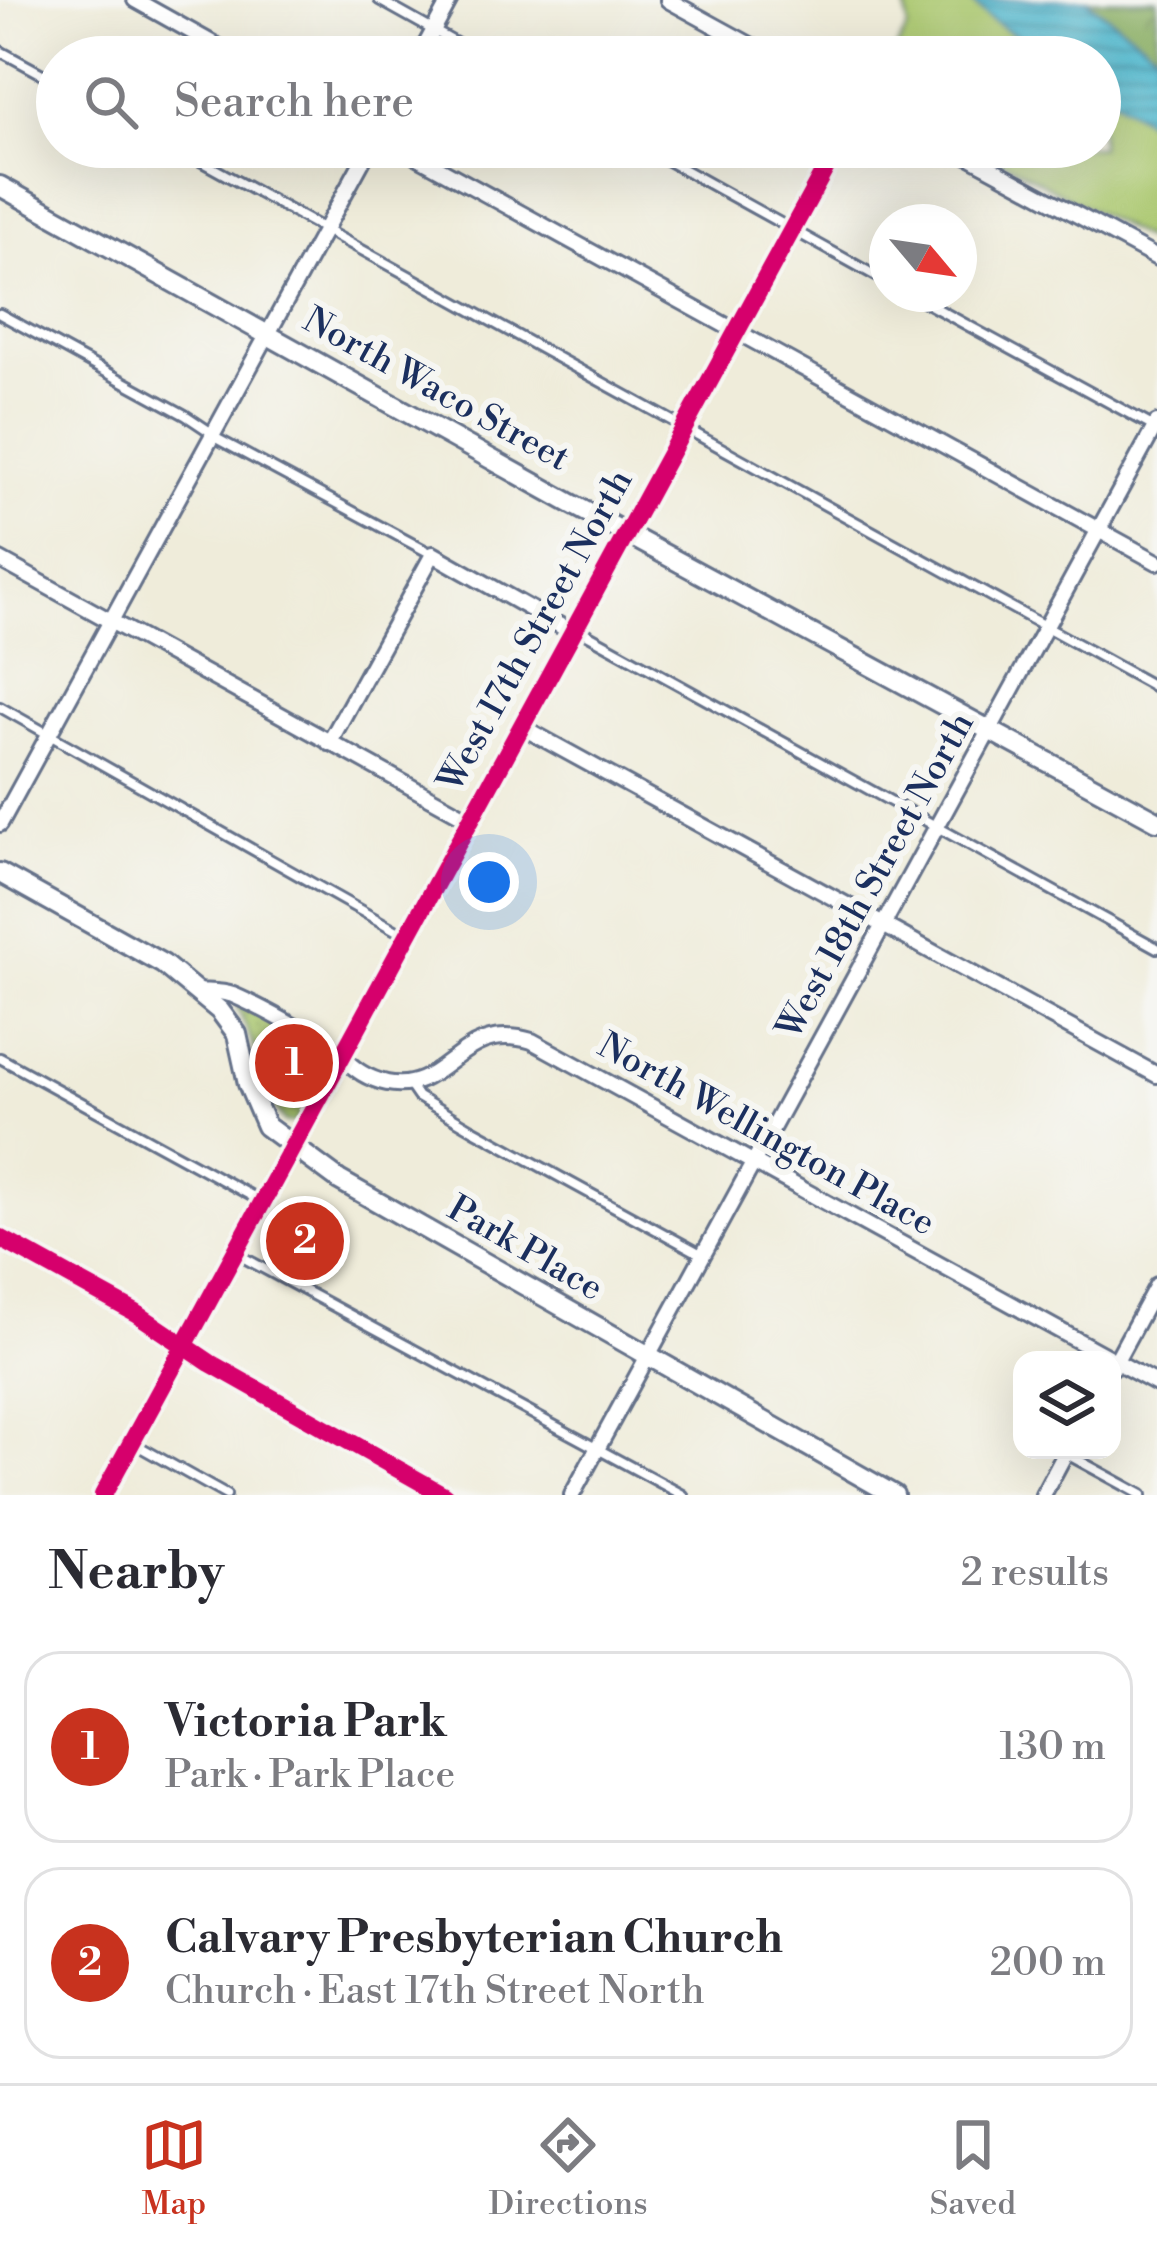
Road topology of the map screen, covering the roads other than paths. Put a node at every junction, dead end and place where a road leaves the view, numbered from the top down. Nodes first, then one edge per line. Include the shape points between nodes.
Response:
1 (135, 0) edge
2 (379, 0) edge
3 (450, 0) edge
4 (668, 0) edge
5 (433, 31) junction
6 (200, 36) edge
7 (430, 36) edge
8 (442, 36) edge
9 (734, 36) edge
10 (0, 51) edge
11 (36, 71) edge
12 (213, 168) edge
13 (358, 168) edge
14 (438, 168) edge
15 (681, 168) edge
16 (826, 168) edge
17 (991, 168) edge
18 (0, 186) edge
19 (324, 230) junction
20 (792, 230) junction
21 (1157, 258) edge
22 (869, 272) edge
23 (943, 312) edge
24 (0, 314) edge
25 (737, 332) junction
26 (267, 334) junction
27 (1156, 427) edge
28 (685, 428) junction
29 (212, 435) junction
30 (1099, 530) junction
31 (627, 533) junction
32 (433, 554) junction
33 (0, 560) edge
34 (1157, 562) edge
35 (110, 622) junction
36 (1046, 627) junction
37 (574, 630) junction
38 (1157, 688) edge
39 (0, 707) edge
40 (521, 727) junction
41 (990, 730) junction
42 (49, 734) junction
43 (329, 743) junction
44 (471, 820) junction
45 (1157, 821) edge
46 (0, 824) edge
47 (937, 827) junction
48 (0, 873) edge
49 (884, 925) junction
50 (407, 936) junction
51 (1157, 948) edge
52 (196, 991) junction
53 (0, 1058) edge
54 (340, 1059) junction
55 (1157, 1075) edge
56 (409, 1083) junction
57 (292, 1147) junction
58 (754, 1163) junction
59 (263, 1202) junction
60 (0, 1238) edge
61 (235, 1253) junction
62 (704, 1255) junction
63 (1157, 1285) edge
64 (184, 1346) junction
65 (1091, 1351) edge
66 (1121, 1351) edge
67 (649, 1358) junction
68 (1121, 1367) edge
69 (1157, 1384) edge
70 (131, 1443) junction
71 (598, 1449) junction
72 (1062, 1459) edge
73 (1078, 1459) edge
74 (103, 1495) edge
75 (226, 1495) edge
76 (445, 1495) edge
77 (572, 1495) edge
78 (682, 1495) edge
79 (894, 1495) edge
80 (1043, 1495) edge
81 (1142, 1495) edge

1 - 6 street
2 - 5 lane
3 - 5 street
4 - 9 street
5 - 7 street
5 - 8 lane
10 - 11 lane
12 - 19 lane
13 - 19 street
14 - 25 street
15 - 20 lane
16 - 20 street, West 17th Street North
17 - 21 street
18 - 26 street, North Waco Street
19 - 26 street
19 - 28 lane
20 - 22 lane
20 - 25 street, West 17th Street North
23 - 27 lane
24 - 29 lane
25 - 28 street, West 17th Street North
25 - 30 street
26 - 29 street
26 - 31 street, North Waco Street
27 - 30 street, West 18th Street North
28 - 31 street, West 17th Street North
28 - 36 lane
29 - 32 lane
29 - 35 street
30 - 34 street
30 - 36 street, West 18th Street North
31 - 37 street, West 17th Street North
31 - 41 street, North Waco Street
32 - 37 street
32 - 43 street
33 - 35 street
35 - 42 street
35 - 43 street
36 - 38 lane
36 - 41 street, West 18th Street North
37 - 40 street, West 17th Street North
37 - 47 lane
39 - 42 lane
40 - 44 street, West 17th Street North
40 - 49 street
41 - 45 street, North Waco Street
41 - 47 street, West 18th Street North
42 - 46 street
42 - 50 lane
43 - 44 street
44 - 50 street, West 17th Street North
47 - 49 street, West 18th Street North
47 - 51 lane
48 - 52 street, Park Place via 164,964
49 - 55 street
49 - 58 street, West 18th Street North
50 - 54 street, West 17th Street North
52 - 54 street, Park Place via 229,993
52 - 57 street, Park Place via 237,1034 256,1107
53 - 59 lane
54 - 56 street via 362,1074
54 - 57 street, West 17th Street North
56 - 58 street, North Wellington Place via 477,1042 512,1035
56 - 62 lane via 418,1097 474,1130
57 - 59 street, West 17th Street North
57 - 67 street, Park Place
58 - 62 street, West 18th Street North
58 - 65 street, North Wellington Place
59 - 61 street, West 17th Street North
60 - 64 street
61 - 64 street, West 17th Street North
61 - 71 lane
62 - 67 street, West 18th Street North
63 - 66 street
64 - 70 street, West 17th Street North
64 - 76 street
67 - 71 street, West 18th Street North
67 - 79 street, Park Place
68 - 69 street, North Wellington Place
70 - 74 street, West 17th Street North
70 - 75 lane
71 - 77 street, West 18th Street North
71 - 78 lane
72 - 80 street
73 - 81 lane

